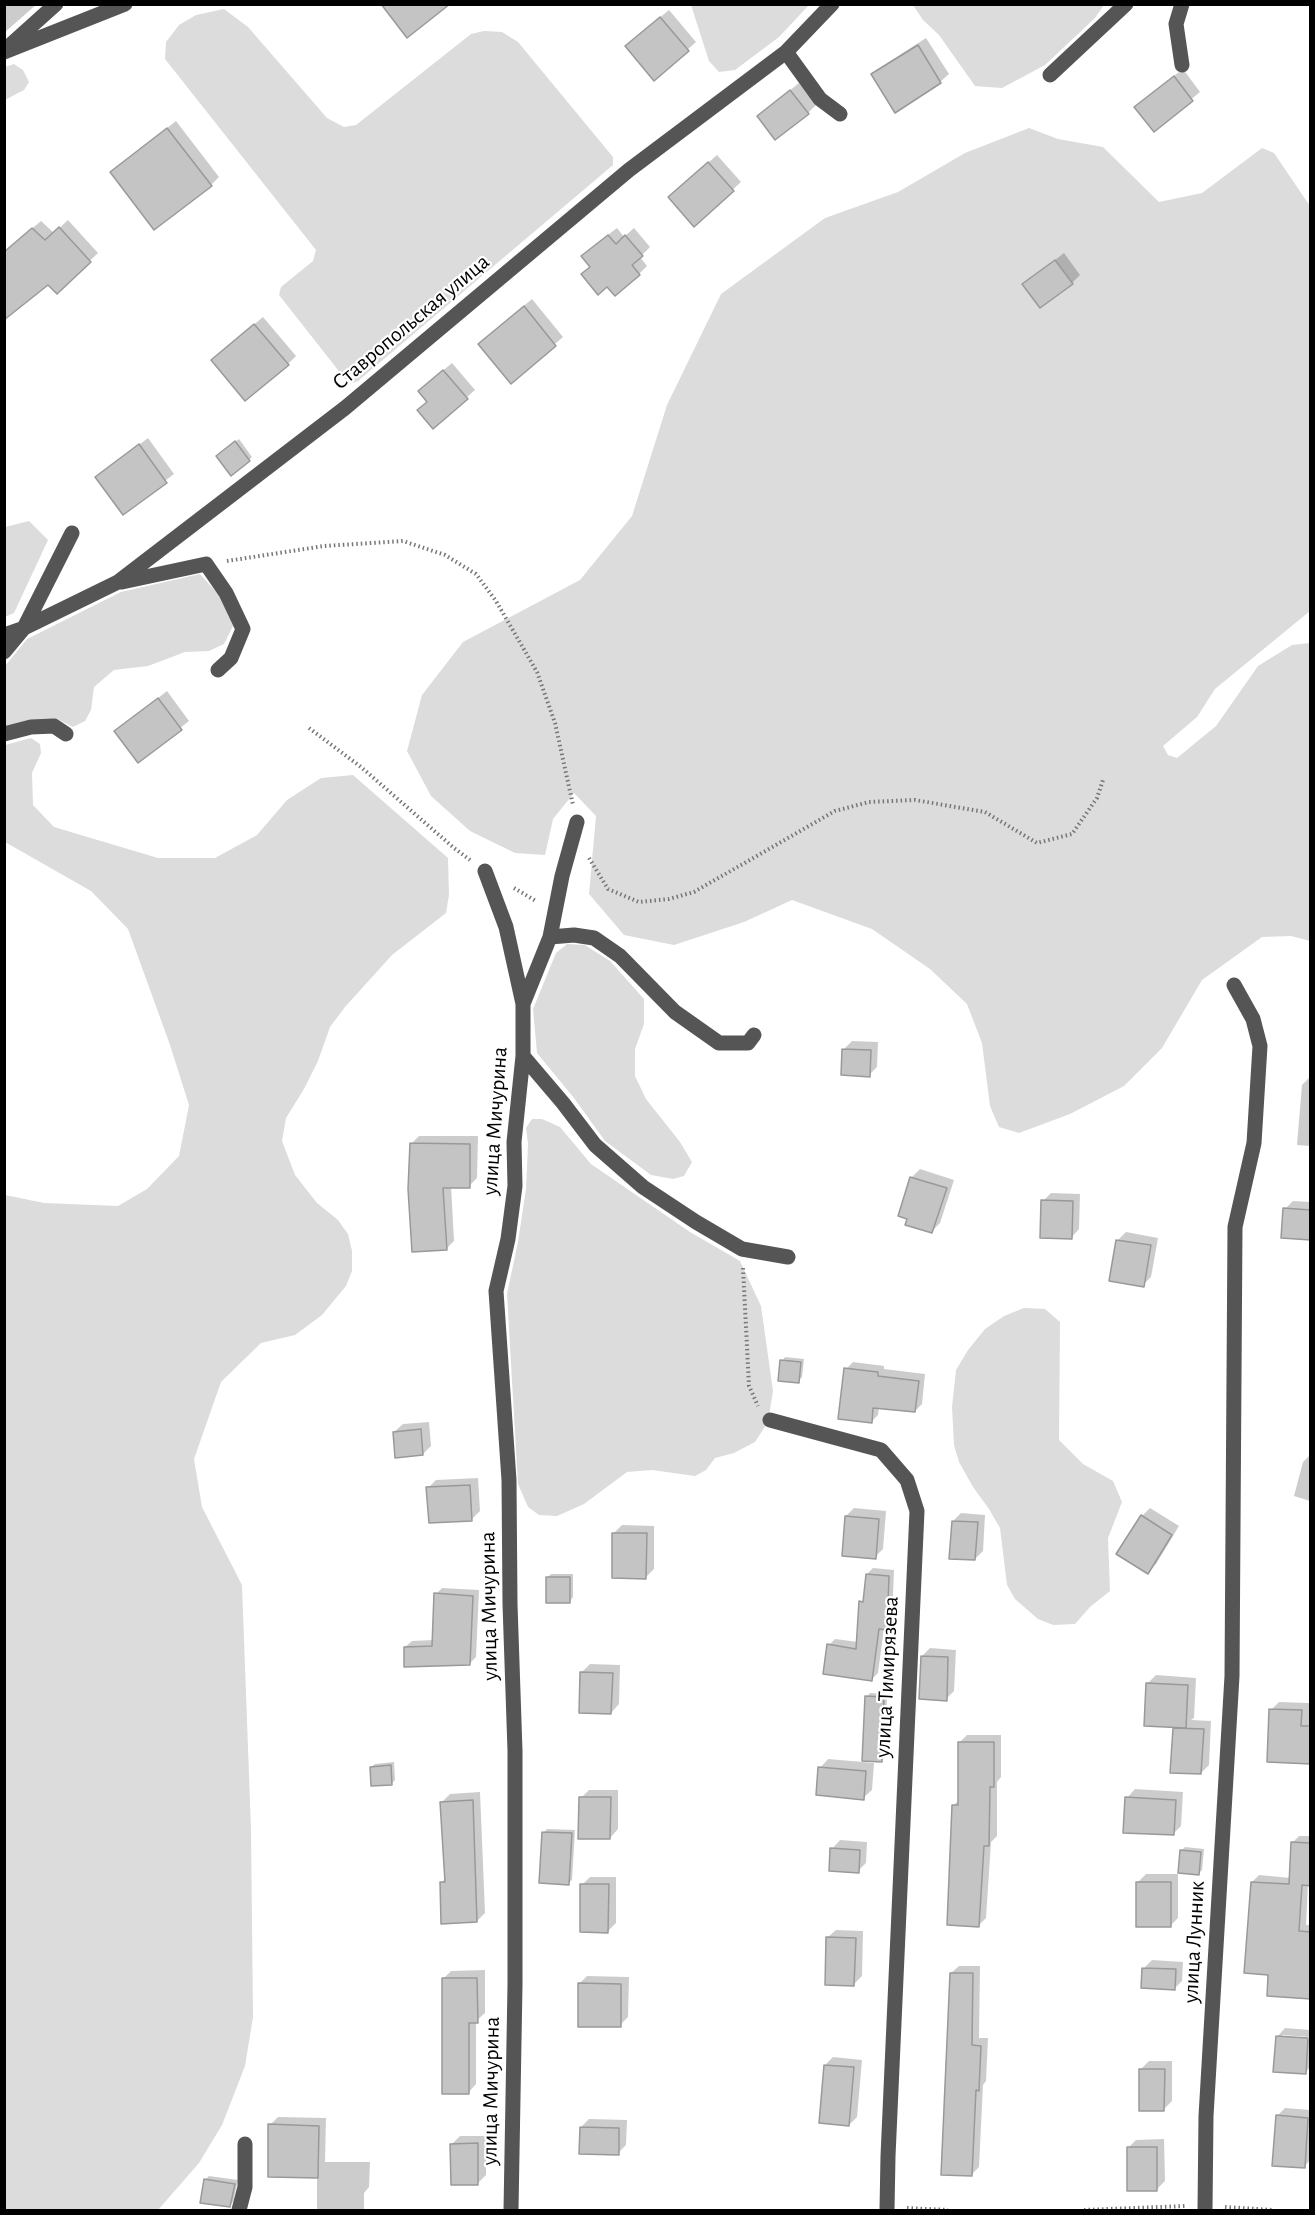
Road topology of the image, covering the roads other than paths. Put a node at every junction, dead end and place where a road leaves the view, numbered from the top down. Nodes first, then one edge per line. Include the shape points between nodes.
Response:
1 (56, 4) edge
2 (125, 4) edge
3 (832, 4) edge
4 (1126, 4) edge
5 (1182, 4) edge
6 (4, 51) edge
7 (786, 52) junction
8 (1182, 65) dead end
9 (1050, 75) dead end
10 (840, 114) dead end
11 (72, 532) dead end
12 (118, 582) junction
13 (24, 628) junction
14 (4, 635) edge
15 (4, 652) edge
16 (218, 670) dead end
17 (4, 734) edge
18 (66, 734) dead end
19 (577, 822) road end
20 (485, 871) road end
21 (550, 937) junction
22 (1234, 985) dead end
23 (523, 1004) junction
24 (754, 1035) dead end
25 (523, 1056) junction
26 (788, 1257) dead end
27 (770, 1420) road end
28 (245, 2144) dead end
29 (1205, 2208) edge
30 (887, 2209) edge
31 (238, 2211) edge
32 (511, 2211) edge

1 - 6 street
2 - 6 street
3 - 7 street, Ставропольская улица
4 - 9 street
5 - 8 street via 1176,24
7 - 10 street via 820,99
7 - 12 street, Ставропольская улица via 629,170 345,408
11 - 13 street
12 - 13 street, Ставропольская улица
12 - 16 street via 206,564 226,593 243,629 231,658
13 - 14 street
13 - 15 street, Ставропольская улица
17 - 18 street via 54,726
19 - 21 street
20 - 23 street via 506,927
21 - 23 street
21 - 24 street via 594,938 620,956 675,1012 719,1043 748,1043
22 - 29 street, улица Лунник via 1253,1018 1260,1046 1254,1143 1235,1227 1232,1676 1206,2116
23 - 25 street, улица Мичурина
25 - 26 street via 595,1144 635,1180 742,1249
25 - 32 street, улица Мичурина via 514,1142 515,1186 496,1291 509,1480 515,1751
27 - 30 street, улица Тимирязева via 881,1450 908,1480 917,1511
28 - 31 street via 245,2187

